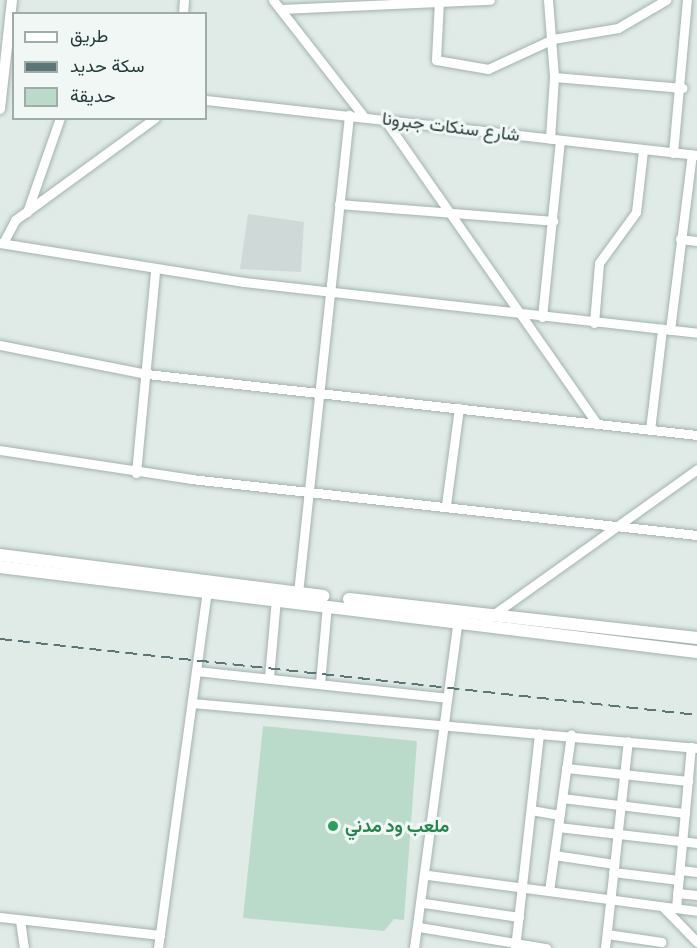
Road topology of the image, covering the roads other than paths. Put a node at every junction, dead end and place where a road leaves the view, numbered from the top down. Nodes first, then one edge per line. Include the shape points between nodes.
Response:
1 (12, 0) edge
2 (273, 0) edge
3 (490, 0) edge
4 (548, 0) edge
5 (666, 0) edge
6 (687, 0) edge
7 (337, 3) edge
8 (439, 3) edge
9 (280, 9) junction
10 (553, 39) junction
11 (686, 42) junction
12 (697, 44) edge
13 (6, 65) edge
14 (555, 77) junction
15 (682, 87) junction
16 (207, 100) edge
17 (0, 109) edge
18 (350, 115) junction
19 (364, 117) junction
20 (59, 120) edge
21 (152, 120) edge
22 (385, 120) junction
23 (555, 140) junction
24 (643, 151) junction
25 (674, 153) junction
26 (694, 155) edge
27 (339, 204) junction
28 (27, 212) junction
29 (448, 213) junction
30 (553, 221) junction
31 (680, 239) junction
32 (697, 241) edge
33 (2, 243) edge
34 (155, 271) junction
35 (330, 291) junction
36 (524, 314) junction
37 (542, 317) junction
38 (594, 323) junction
39 (666, 329) junction
40 (697, 333) edge
41 (0, 345) edge
42 (147, 374) junction
43 (321, 393) junction
44 (459, 408) junction
45 (597, 424) junction
46 (650, 430) junction
47 (697, 435) edge
48 (0, 450) edge
49 (697, 469) edge
50 (136, 472) junction
51 (310, 491) junction
52 (446, 505) junction
53 (621, 526) junction
54 (697, 535) edge
55 (0, 555) edge
56 (0, 567) edge
57 (207, 586) junction
58 (298, 593) junction
59 (276, 599) junction
60 (327, 605) junction
61 (458, 617) junction
62 (487, 621) junction
63 (697, 638) edge
64 (697, 652) edge
65 (196, 671) junction
66 (269, 677) junction
67 (320, 683) junction
68 (447, 698) junction
69 (192, 703) junction
70 (444, 727) junction
71 (539, 733) junction
72 (571, 735) junction
73 (628, 741) junction
74 (694, 748) edge
75 (566, 768) junction
76 (624, 777) junction
77 (688, 781) junction
78 (562, 798) junction
79 (621, 807) junction
80 (531, 810) junction
81 (685, 813) junction
82 (560, 815) junction
83 (558, 827) junction
84 (618, 832) junction
85 (682, 842) junction
86 (697, 843) edge
87 (554, 855) junction
88 (614, 868) junction
89 (697, 872) edge
90 (428, 875) junction
91 (679, 875) junction
92 (522, 888) junction
93 (549, 891) junction
94 (677, 893) junction
95 (697, 895) edge
96 (611, 900) junction
97 (424, 903) junction
98 (663, 907) junction
99 (676, 908) junction
100 (697, 911) edge
101 (0, 917) edge
102 (519, 917) junction
103 (20, 920) junction
104 (419, 927) junction
105 (607, 934) junction
106 (160, 935) junction
107 (661, 942) dead end
108 (697, 942) edge
109 (515, 947) edge
110 (24, 948) edge
111 (158, 948) edge
112 (414, 948) edge
113 (546, 948) edge
114 (605, 948) edge

1 - 13 street
2 - 9 street
3 - 8 street
4 - 10 street
5 - 10 street via 618,28
6 - 11 street
7 - 8 street
7 - 9 street
8 - 10 street via 434,54 440,63 488,69
9 - 19 street
10 - 14 street
11 - 12 street
11 - 15 street
13 - 17 street
14 - 15 street
14 - 23 street
15 - 25 street
16 - 18 street, شارع سنكات جبرونا
18 - 19 street, شارع سنكات جبرونا
18 - 27 street
19 - 22 street, شارع سنكات جبرونا
20 - 28 street
21 - 28 street
22 - 23 street, شارع سنكات جبرونا
22 - 29 street
23 - 24 street, شارع سنكات جبرونا
23 - 30 street
24 - 25 street, شارع سنكات جبرونا
24 - 38 street via 636,212 599,263
25 - 26 street, شارع سنكات جبرونا
26 - 31 street
27 - 29 street
27 - 35 street
28 - 33 street via 11,224
29 - 30 street
29 - 36 street
30 - 37 street
31 - 32 street
31 - 39 street
33 - 34 street
34 - 35 street
34 - 42 street
35 - 36 street
35 - 43 street
36 - 37 street
36 - 45 street
37 - 38 street
38 - 39 street
39 - 40 street
39 - 46 street
41 - 42 street
42 - 43 street
42 - 50 street
43 - 44 street
43 - 51 street
44 - 45 street
44 - 52 street
45 - 46 street
46 - 47 street
48 - 50 street
49 - 53 street
50 - 51 street
51 - 52 street
51 - 58 street
52 - 53 street
53 - 54 street
53 - 62 street
55 - 57 main road
56 - 57 main road
57 - 58 main road
57 - 59 main road
57 - 65 street
58 - 61 main road
59 - 60 main road
59 - 66 street
60 - 61 main road
60 - 67 street
61 - 62 main road
61 - 68 street
62 - 63 main road
62 - 64 main road
65 - 66 street
65 - 69 street
66 - 67 street
67 - 68 street
68 - 70 street
69 - 70 street
69 - 106 street
70 - 71 street
70 - 90 street
71 - 72 street
71 - 80 street
72 - 73 street
72 - 75 street
73 - 74 street
73 - 76 street
74 - 77 street
75 - 76 street
75 - 78 street
76 - 77 street
76 - 79 street
77 - 81 street
78 - 79 street
78 - 82 street
79 - 81 street
79 - 84 street
80 - 82 street
80 - 92 street
81 - 85 street
82 - 83 street
83 - 84 street
83 - 87 street
84 - 85 street
84 - 88 street
85 - 86 street
85 - 91 street
87 - 88 street
87 - 93 street
88 - 91 street
88 - 96 street
89 - 91 street
90 - 92 street
90 - 97 street
91 - 94 street
92 - 93 street
92 - 102 street
93 - 96 street
94 - 95 street
94 - 99 street
96 - 98 street
96 - 105 street
97 - 102 street
97 - 104 street
98 - 99 street
98 - 108 street
99 - 100 street
101 - 103 street
102 - 109 street
103 - 106 street
103 - 110 street
104 - 109 street
104 - 112 street
105 - 107 street
105 - 114 street
106 - 111 street
109 - 113 street

